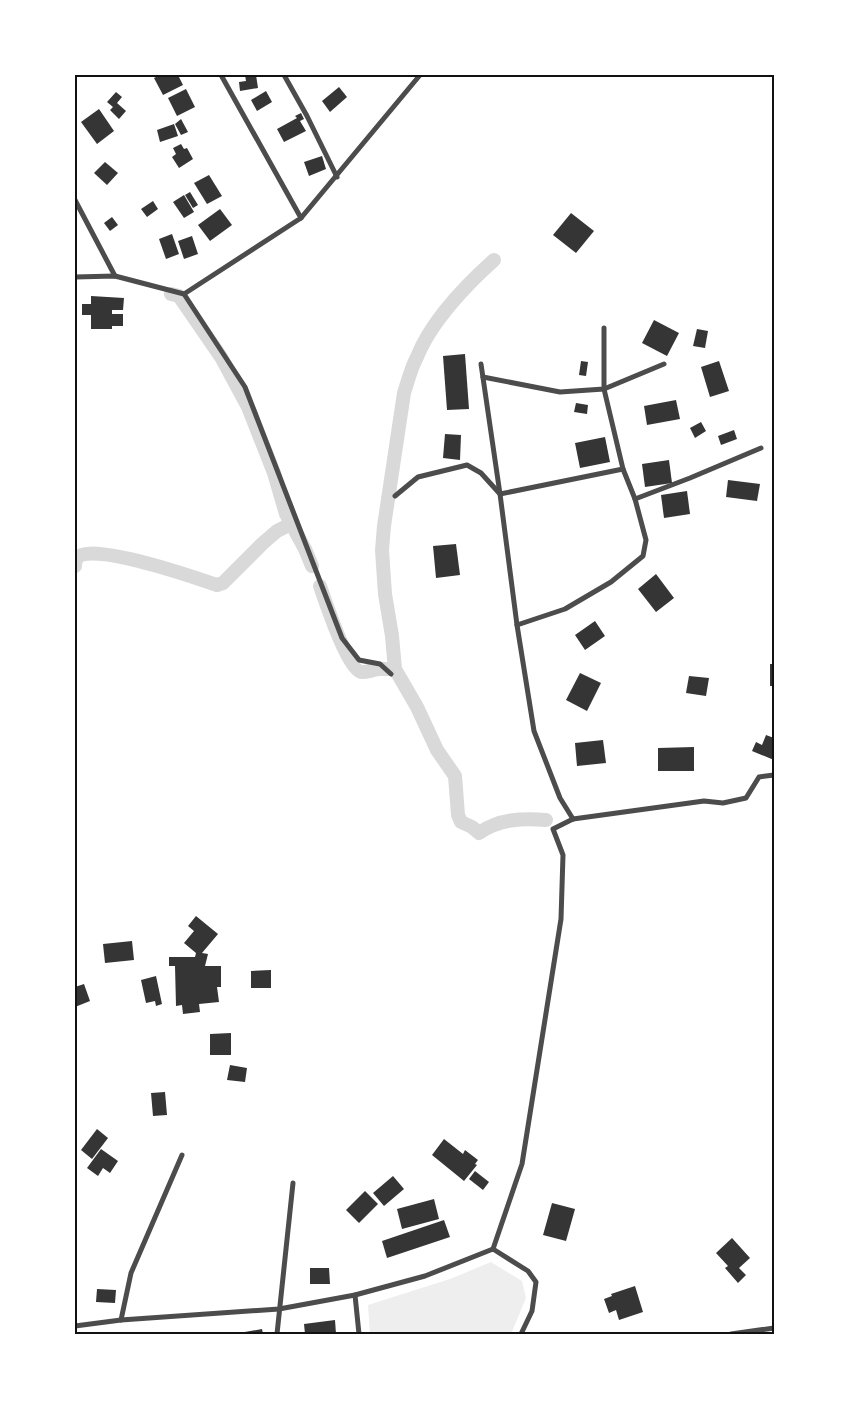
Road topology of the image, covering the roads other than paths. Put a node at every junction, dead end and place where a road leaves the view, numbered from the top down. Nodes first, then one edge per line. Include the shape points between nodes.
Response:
1 (221, 75) edge
2 (284, 75) edge
3 (420, 75) edge
4 (337, 177) junction
5 (75, 200) edge
6 (301, 218) junction
7 (115, 276) junction
8 (75, 277) edge
9 (184, 294) junction
10 (604, 328) dead end
11 (481, 364) dead end
12 (664, 364) dead end
13 (483, 377) junction
14 (604, 389) junction
15 (761, 448) dead end
16 (623, 469) junction
17 (500, 494) junction
18 (395, 496) dead end
19 (635, 499) junction
20 (517, 625) junction
21 (391, 674) dead end
22 (774, 775) edge
23 (572, 819) junction
24 (182, 1155) dead end
25 (293, 1183) dead end
26 (494, 1249) junction
27 (356, 1295) junction
28 (279, 1309) junction
29 (121, 1320) junction
30 (75, 1326) edge
31 (774, 1328) edge
32 (277, 1334) edge
33 (359, 1334) edge
34 (521, 1334) edge
35 (731, 1334) edge

1 - 6 street
2 - 4 street
3 - 4 street
4 - 6 street
5 - 7 street
6 - 9 street
7 - 8 street
7 - 9 street
9 - 21 street via 246,387 342,638 359,660 380,664
10 - 14 street
11 - 13 street
12 - 14 street
13 - 14 street via 560,392
13 - 17 street
14 - 16 street
15 - 19 street
16 - 17 street
16 - 19 street
17 - 18 street via 481,473 467,465 418,477
17 - 20 street
19 - 20 street via 646,540 643,556 611,582 565,609
20 - 23 street via 534,730 560,798
22 - 23 street via 758,777 746,798
23 - 26 street via 553,829 563,855 561,919 522,1164
24 - 29 street via 131,1273
25 - 28 street
26 - 27 street via 425,1276
26 - 34 street via 528,1271 536,1282 532,1310
27 - 28 street
27 - 33 street
28 - 29 street
28 - 32 street
29 - 30 street
31 - 35 street

